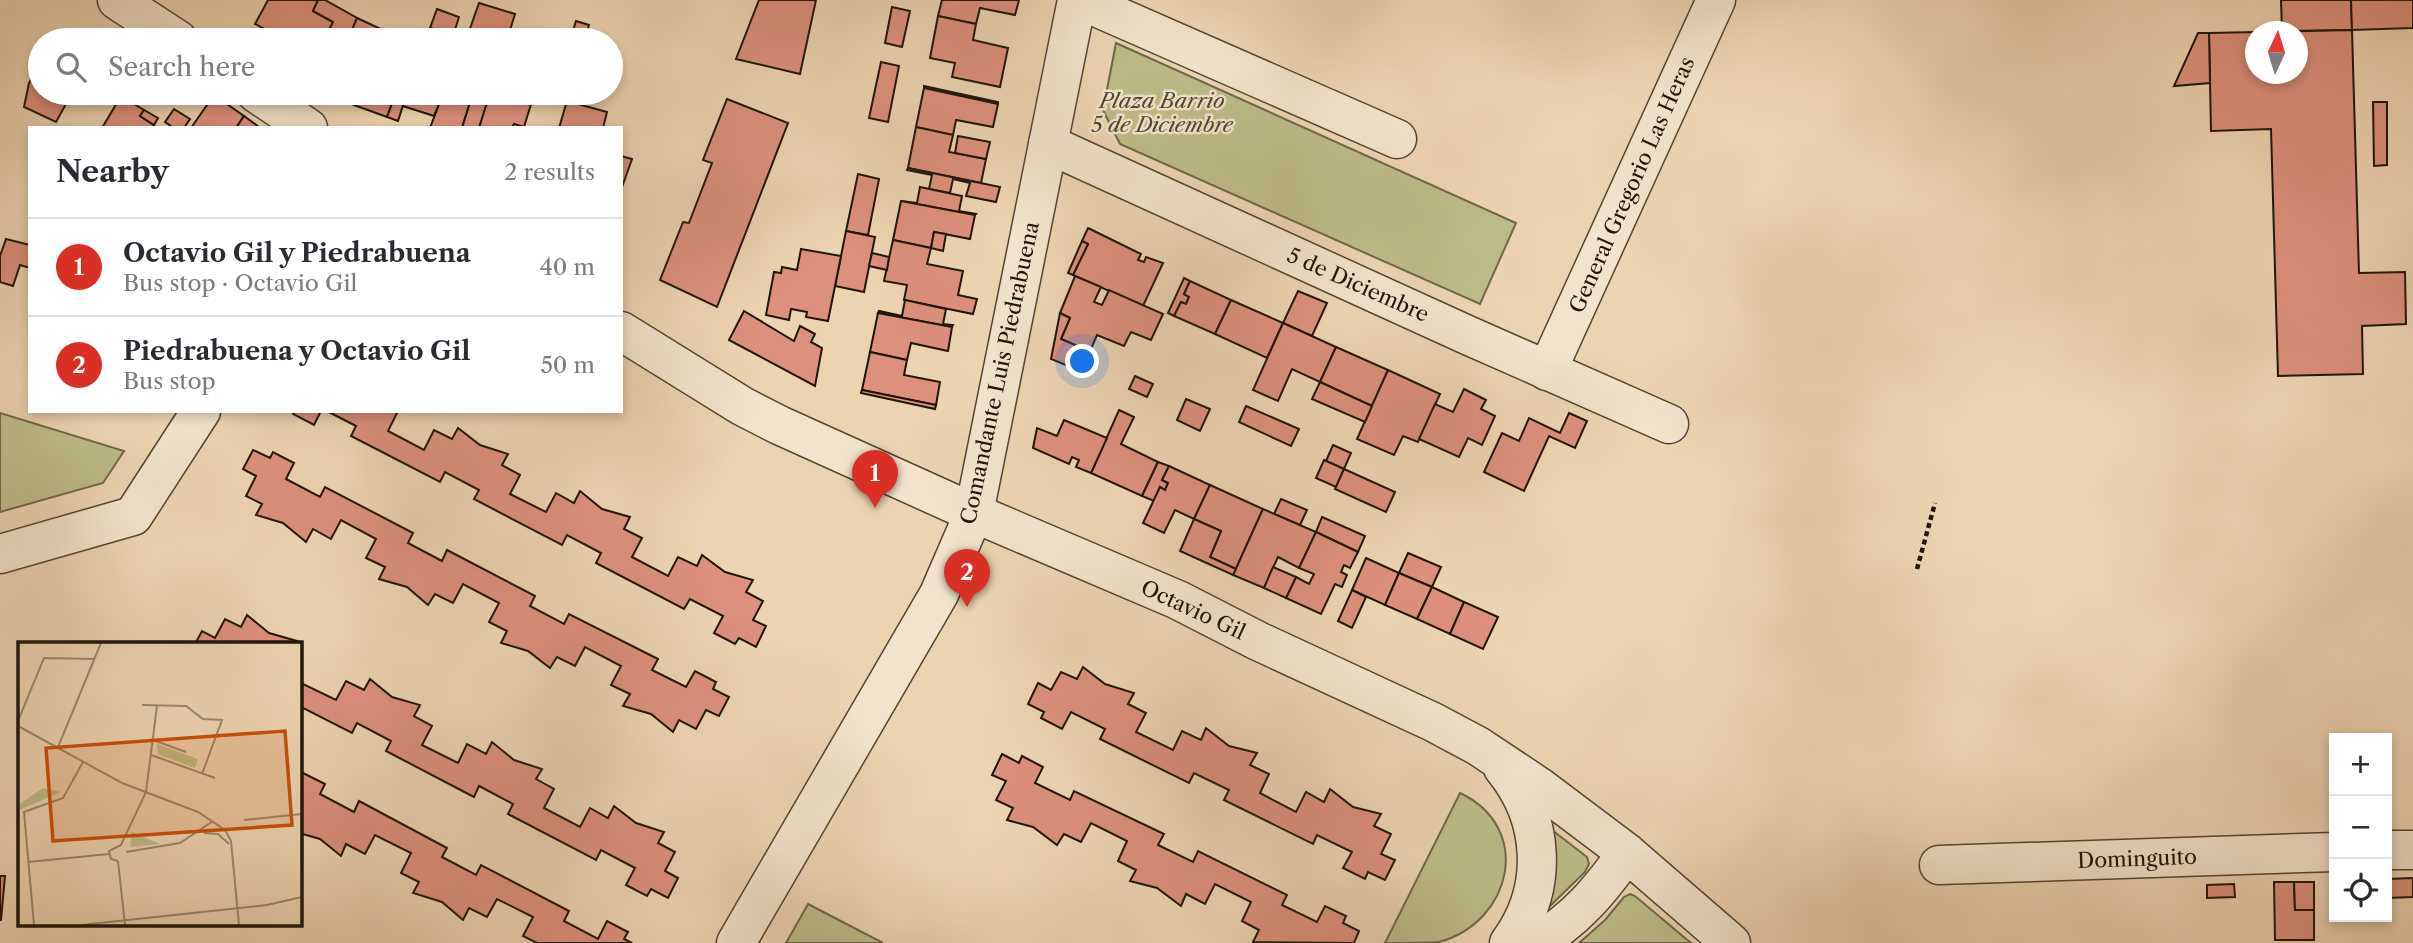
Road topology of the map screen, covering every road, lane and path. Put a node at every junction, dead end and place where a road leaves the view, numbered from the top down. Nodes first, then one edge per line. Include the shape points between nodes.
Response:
1 (1078, 0) edge
2 (1716, 0) edge
3 (122, 1) edge
4 (160, 28) edge
5 (274, 105) edge
6 (305, 126) edge
7 (1397, 139) dead end
8 (1048, 145) junction
9 (623, 332) edge
10 (1547, 371) junction
11 (200, 413) edge
12 (1669, 424) dead end
13 (1935, 503) dead end
14 (974, 513) junction
15 (0, 554) edge
16 (1917, 569) dead end
17 (1478, 746) junction
18 (2392, 850) edge
19 (2413, 850) edge
20 (2329, 852) edge
21 (1627, 853) junction
22 (1939, 865) dead end
23 (736, 943) edge
24 (1509, 943) edge
25 (1536, 943) edge
26 (1731, 943) edge

1 - 7 street
1 - 8 street, Comandante Luis Piedrabuena
2 - 10 street, General Gregorio Las Heras
3 - 4 street
5 - 6 street
8 - 10 street, 5 de Diciembre
8 - 14 street, Comandante Luis Piedrabuena
9 - 14 street, Octavio Gil via 755,412
10 - 12 street, 5 de Diciembre
11 - 15 street via 133,516
13 - 16 path
14 - 17 street, Octavio Gil via 1178,600
14 - 23 street, Comandante Luis Piedrabuena via 939,594
17 - 21 street, Octavio Gil
17 - 24 street via 1518,787 1536,834 1533,896
18 - 19 street
20 - 22 street, Dominguito
21 - 25 street via 1583,909
21 - 26 street, Octavio Gil

